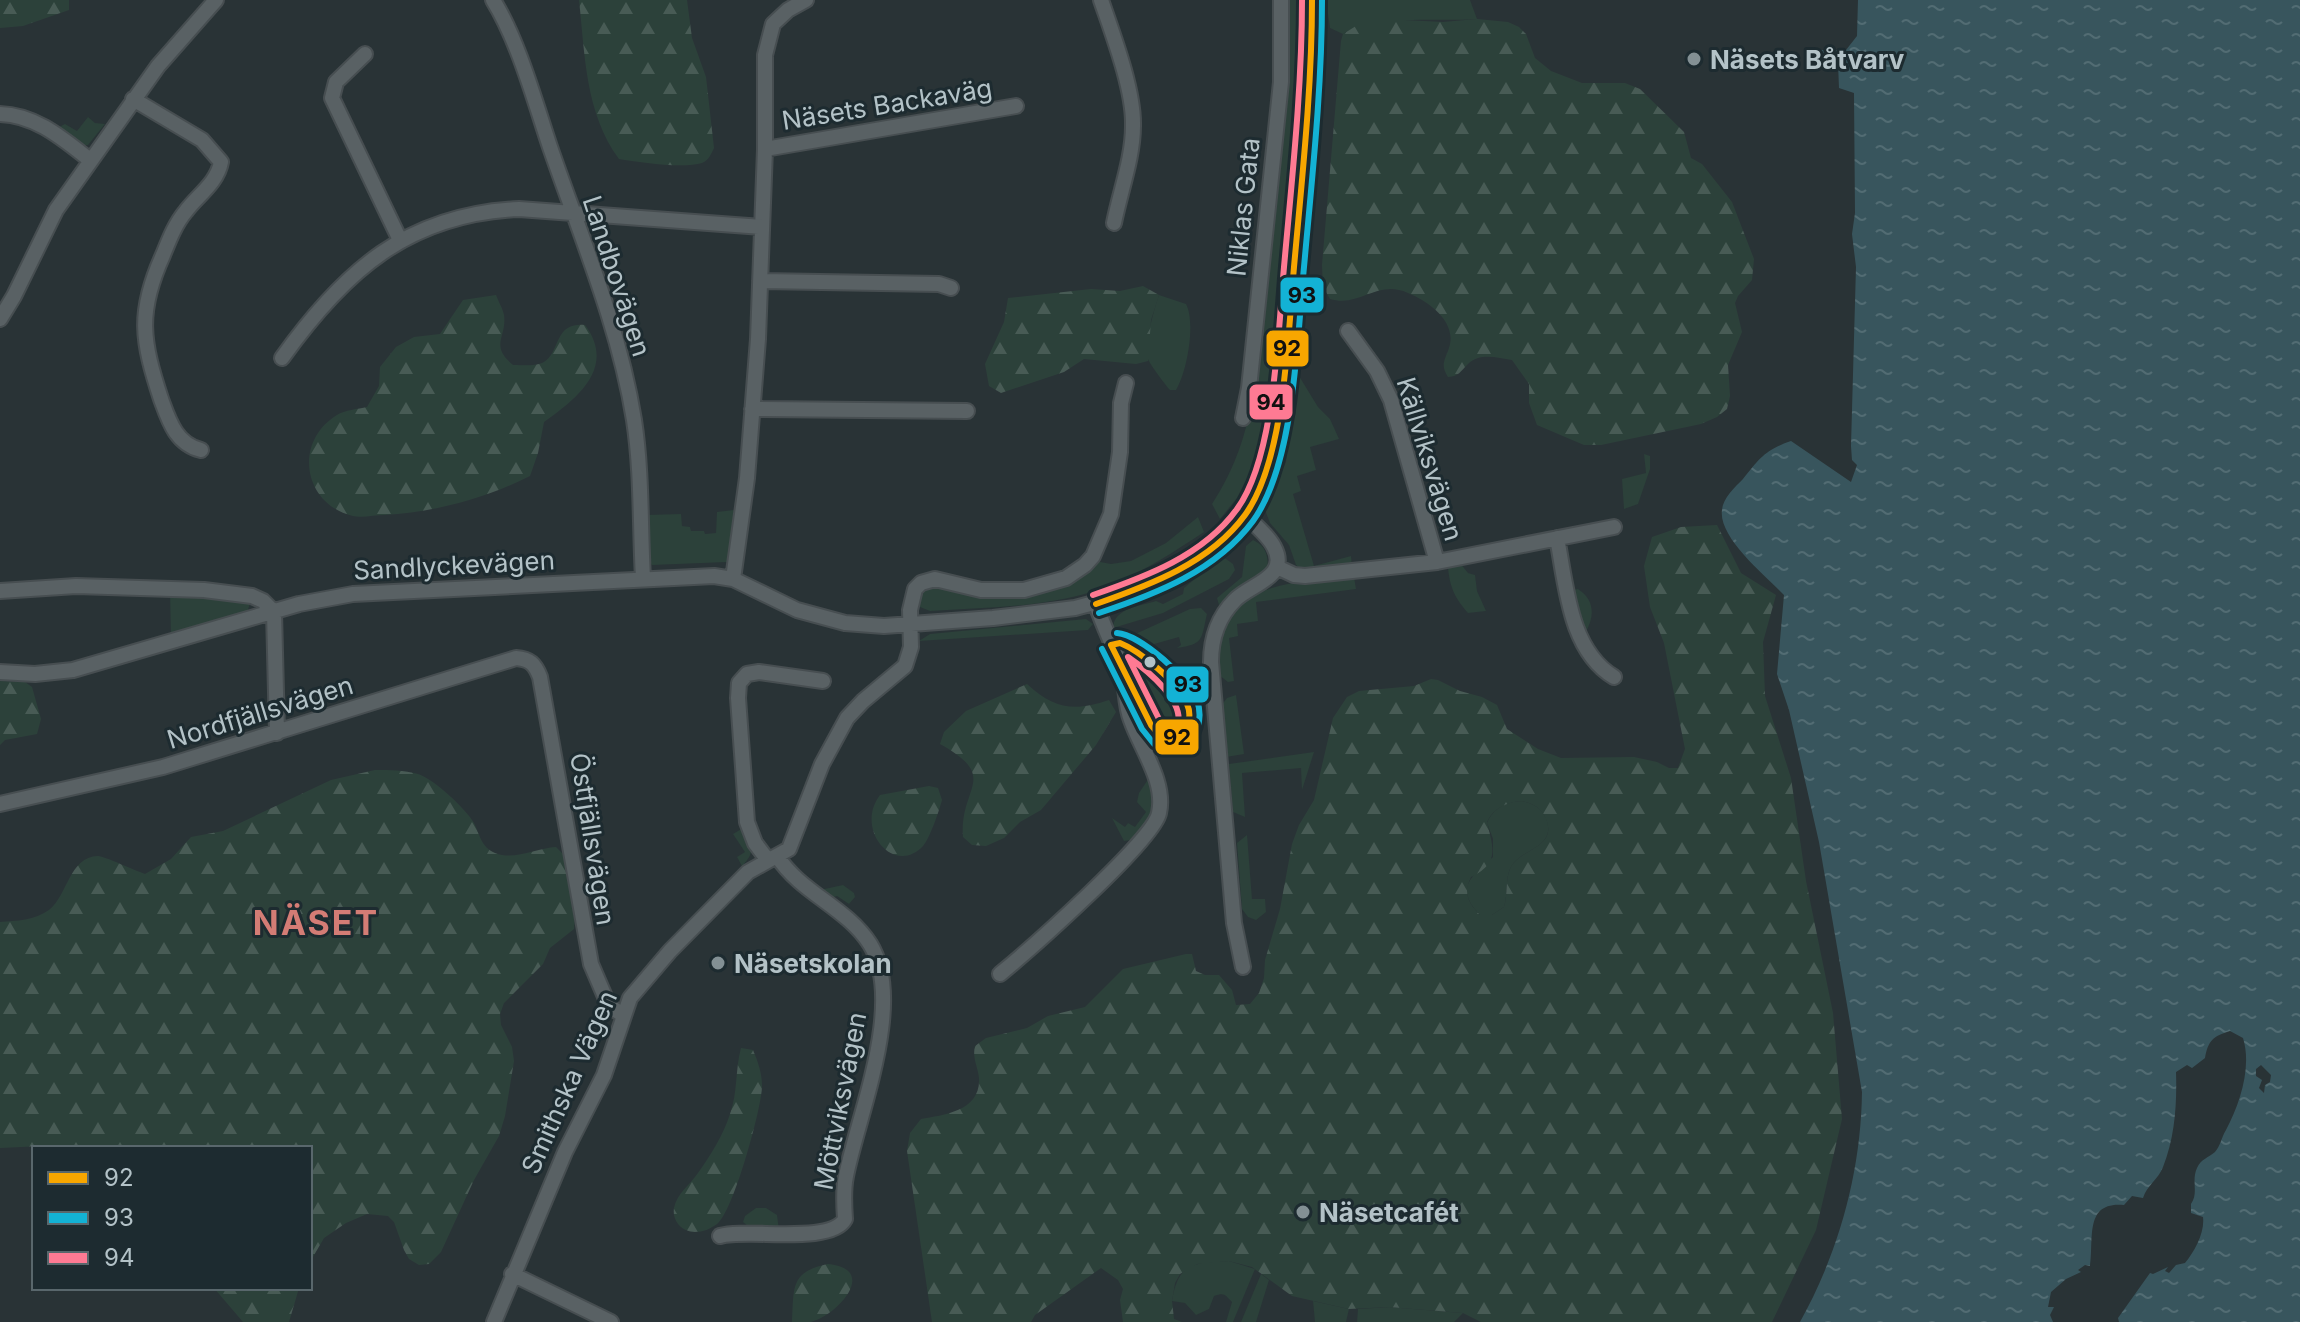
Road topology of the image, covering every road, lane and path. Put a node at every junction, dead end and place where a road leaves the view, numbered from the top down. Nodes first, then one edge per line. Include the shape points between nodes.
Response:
1 (216, 0) edge
2 (493, 0) edge
3 (806, 0) edge
4 (1101, 0) edge
5 (1281, 0) edge
6 (1312, 0) edge
7 (365, 54) dead end
8 (133, 99) junction
9 (1016, 106) dead end
10 (0, 114) edge
11 (765, 149) junction
12 (90, 160) junction
13 (573, 213) junction
14 (1114, 223) dead end
15 (762, 227) junction
16 (400, 240) junction
17 (760, 281) junction
18 (951, 288) dead end
19 (0, 319) edge
20 (1348, 331) dead end
21 (282, 358) dead end
22 (1126, 383) dead end
23 (752, 409) junction
24 (967, 411) dead end
25 (1243, 418) dead end
26 (201, 450) dead end
27 (1245, 515) junction
28 (1614, 527) dead end
29 (1557, 538) junction
30 (1437, 562) junction
31 (1277, 567) junction
32 (643, 578) junction
33 (733, 579) junction
34 (0, 591) edge
35 (1096, 604) junction
36 (274, 612) junction
37 (911, 625) junction
38 (532, 662) joint
39 (0, 672) edge
40 (1614, 677) dead end
41 (823, 681) dead end
42 (277, 733) junction
43 (0, 804) edge
44 (772, 858) junction
45 (1243, 967) dead end
46 (1000, 974) dead end
47 (623, 1015) junction
48 (720, 1236) dead end
49 (512, 1274) junction
50 (494, 1322) edge
51 (611, 1322) edge

1 - 8 street
2 - 13 street, Landbovägen
3 - 11 street, Näsets Backaväg via 780,16 769,33
4 - 14 street via 1133,116
5 - 25 street, Niklas Gata via 1281,82
6 - 27 street via 1313,48 1276,430 1266,472
7 - 16 street via 336,82 332,98
8 - 12 street
8 - 26 street via 202,140 221,162 213,182 175,229 145,309 146,347 167,415 183,442
9 - 11 street, Näsets Backaväg
10 - 12 street via 47,128
11 - 15 street, Näsets Backaväg
12 - 19 street via 56,210
13 - 15 street
13 - 16 street via 484,212
13 - 32 street, Landbovägen via 612,331 634,420
15 - 17 street, Näsets Backaväg
16 - 21 street via 353,276
17 - 18 street
17 - 23 street, Näsets Backaväg
20 - 30 street, Källviksvägen via 1391,400
22 - 37 street, Smithska Vägen via 1111,514 1085,565 1066,578 1024,590 981,590 929,580 913,593
23 - 24 street
23 - 33 street, Näsets Backaväg
27 - 31 street via 1274,545
27 - 35 street, Sandlyckevägen via 1173,574
28 - 29 street, Källviksvägen
29 - 30 street, Källviksvägen
29 - 40 street via 1580,636 1596,664
30 - 31 street, Källviksvägen via 1305,576
31 - 45 street via 1226,611 1211,648 1234,923
32 - 33 street, Sandlyckevägen
32 - 36 street, Sandlyckevägen via 353,594
33 - 37 street, Sandlyckevägen via 824,618
34 - 36 street via 76,586 204,590 252,596
35 - 37 street, Sandlyckevägen
35 - 46 street via 1122,668 1126,706 1157,785 1159,813 1125,857
36 - 39 street, Sandlyckevägen via 82,668
36 - 42 street
37 - 44 street, Smithska Vägen via 905,666 847,718 811,790 794,841
38 - 42 street, Nordfjällsvägen via 516,658
38 - 47 street, Östfjällsvägen via 540,677 586,947 609,1006
41 - 44 street via 759,672 747,674 739,683 747,822 755,843
42 - 43 street, Nordfjällsvägen via 163,767
44 - 47 street, Smithska Vägen via 748,872 670,951 636,989
44 - 48 street, Möttviksvägen via 869,943 881,976 882,1025 846,1177 842,1224 791,1235
47 - 49 street, Smithska Vägen via 604,1075
49 - 50 street, Smithska Vägen
49 - 51 street

